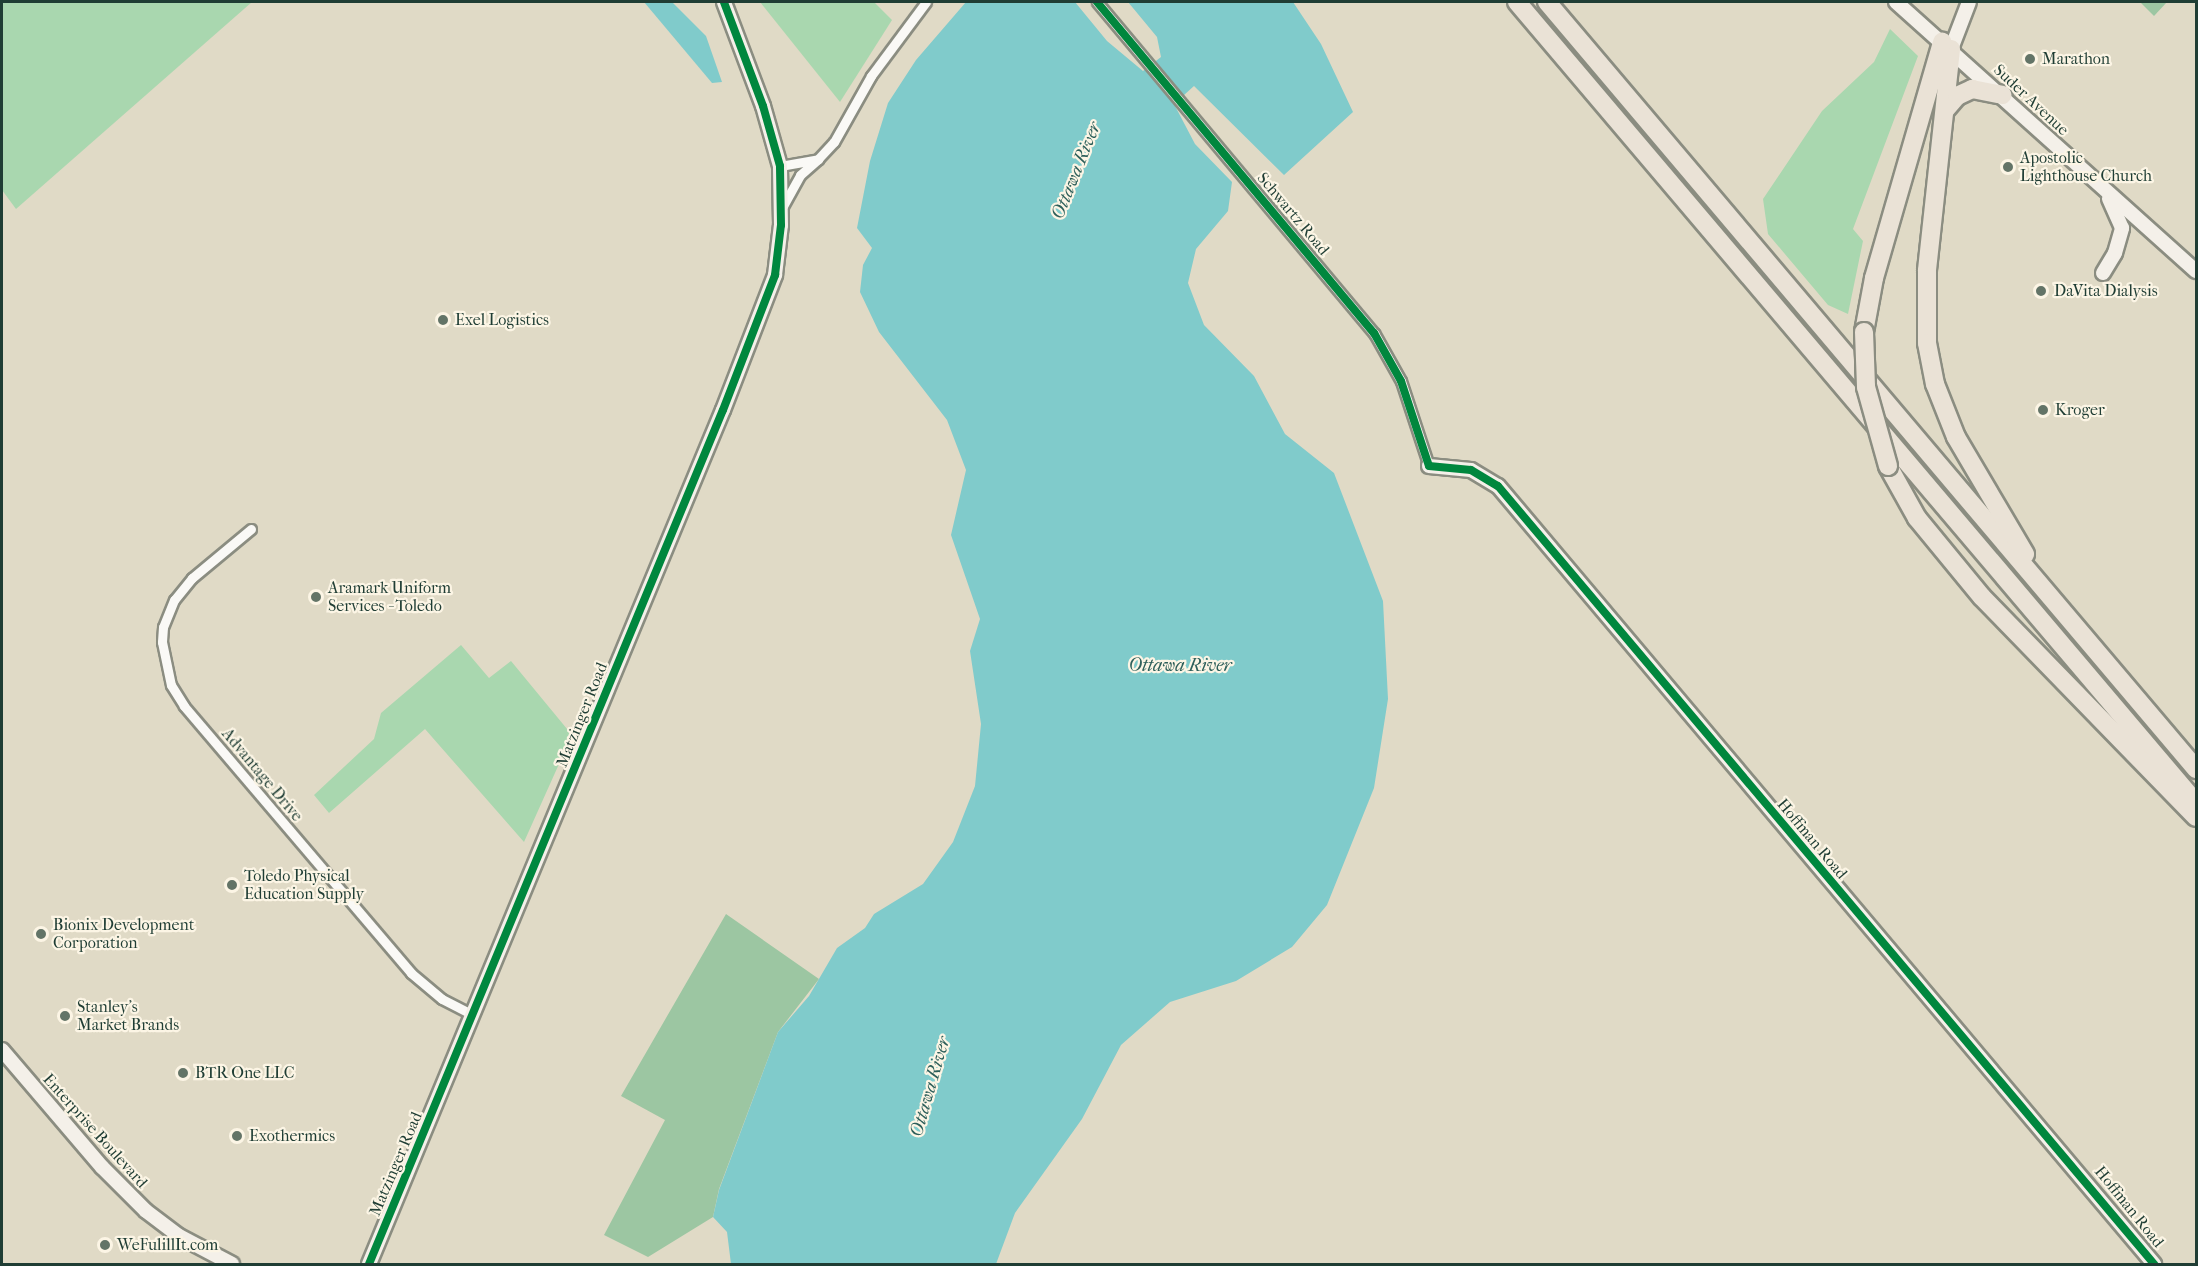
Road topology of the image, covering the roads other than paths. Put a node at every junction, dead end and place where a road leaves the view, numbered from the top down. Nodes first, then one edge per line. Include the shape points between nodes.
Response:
1 (724, 2) edge
2 (926, 2) edge
3 (1097, 2) edge
4 (1517, 2) edge
5 (1547, 2) edge
6 (1896, 2) edge
7 (1969, 2) edge
8 (1946, 46) junction
9 (2002, 95) junction
10 (1945, 110) junction
11 (818, 159) junction
12 (780, 166) junction
13 (2102, 187) junction
14 (781, 208) junction
15 (2196, 271) edge
16 (2103, 273) dead end
17 (1429, 466) joint
18 (251, 529) dead end
19 (2047, 592) junction
20 (2196, 769) edge
21 (2196, 803) edge
22 (2196, 817) edge
23 (473, 1015) junction
24 (2, 1050) edge
25 (232, 1264) edge
26 (369, 1264) edge
27 (2154, 1264) edge

1 - 12 street, Matzinger Road via 763,106
2 - 11 street via 871,76 834,142
3 - 17 street, Schwartz Road via 1374,333 1401,381
4 - 21 highway
5 - 19 highway
6 - 8 street, Suder Avenue
7 - 8 street
8 - 9 street, Suder Avenue
8 - 10 highway
8 - 22 highway, bridge via 1874,278 1864,332 1867,393 1888,466 1917,518 1982,597
9 - 10 highway via 1972,89 1957,96
9 - 13 street, Suder Avenue
10 - 19 highway via 1926,284 1926,331 1932,371 1956,437
11 - 12 street
11 - 14 street via 800,175
12 - 14 street, Matzinger Road
13 - 15 street, Suder Avenue
13 - 16 street via 2122,228 2115,253
14 - 23 street, Matzinger Road via 775,275 759,324
17 - 27 street, Hoffman Road via 1471,470 1498,486
18 - 23 street, Advantage Drive via 192,578 174,600 163,627 162,642 171,685 184,706 411,973 442,999
19 - 20 highway
23 - 26 street, Matzinger Road
24 - 25 street, Enterprise Boulevard via 102,1167 146,1211 179,1236

